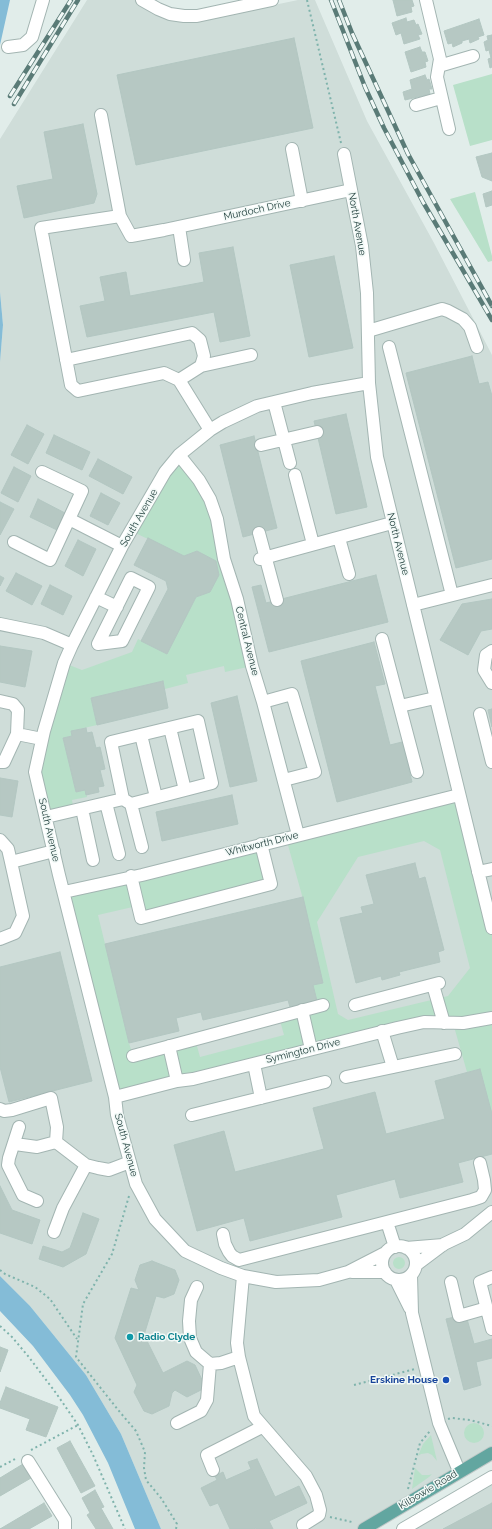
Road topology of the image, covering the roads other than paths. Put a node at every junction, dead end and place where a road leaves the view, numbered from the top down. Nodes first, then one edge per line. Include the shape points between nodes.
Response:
1 (43, 0) edge
2 (142, 0) edge
3 (272, 0) edge
4 (426, 0) edge
5 (8, 47) dead end
6 (473, 56) dead end
7 (439, 66) junction
8 (441, 98) junction
9 (416, 105) dead end
10 (101, 115) dead end
11 (449, 129) dead end
12 (292, 149) dead end
13 (344, 154) road end
14 (351, 190) junction
15 (302, 201) junction
16 (120, 216) junction
17 (179, 227) junction
18 (184, 260) dead end
19 (368, 331) junction
20 (477, 346) dead end
21 (389, 347) dead end
22 (251, 355) dead end
23 (66, 360) junction
24 (201, 366) junction
25 (179, 380) junction
26 (369, 383) junction
27 (274, 402) junction
28 (210, 430) junction
29 (317, 432) dead end
30 (284, 439) junction
31 (261, 445) dead end
32 (179, 455) junction
33 (290, 463) dead end
34 (42, 472) dead end
35 (295, 474) dead end
36 (69, 519) junction
37 (392, 523) junction
38 (259, 532) dead end
39 (339, 538) junction
40 (14, 542) dead end
41 (313, 544) junction
42 (122, 546) junction
43 (263, 558) junction
44 (349, 574) dead end
45 (492, 585) edge
46 (452, 595) junction
47 (96, 597) junction
48 (277, 600) dead end
49 (413, 605) junction
50 (117, 607) junction
51 (0, 624) edge
52 (382, 639) dead end
53 (72, 645) junction
54 (492, 651) edge
55 (492, 683) edge
56 (436, 698) junction
57 (0, 701) edge
58 (264, 702) junction
59 (400, 706) junction
60 (480, 714) dead end
61 (170, 728) junction
62 (17, 734) junction
63 (141, 735) junction
64 (42, 739) junction
65 (0, 762) edge
66 (492, 762) edge
67 (417, 772) dead end
68 (284, 780) junction
69 (185, 790) junction
70 (459, 795) junction
71 (156, 797) junction
72 (127, 802) junction
73 (106, 803) junction
74 (82, 809) junction
75 (46, 817) junction
76 (298, 835) junction
77 (0, 840) edge
78 (261, 844) junction
79 (142, 847) dead end
80 (54, 851) junction
81 (118, 854) dead end
82 (93, 860) dead end
83 (11, 862) junction
84 (492, 869) edge
85 (478, 872) junction
86 (131, 876) junction
87 (64, 892) junction
88 (492, 928) edge
89 (0, 939) edge
90 (355, 1004) dead end
91 (323, 1005) dead end
92 (302, 1010) junction
93 (492, 1018) edge
94 (444, 1023) junction
95 (382, 1031) junction
96 (168, 1046) junction
97 (311, 1049) junction
98 (455, 1054) dead end
99 (134, 1056) dead end
100 (254, 1064) junction
101 (393, 1067) junction
102 (346, 1077) dead end
103 (177, 1081) junction
104 (325, 1082) dead end
105 (115, 1096) junction
106 (261, 1098) junction
107 (0, 1109) edge
108 (192, 1115) dead end
109 (19, 1127) dead end
110 (56, 1142) junction
111 (15, 1144) junction
112 (130, 1162) junction
113 (480, 1163) dead end
114 (86, 1165) junction
115 (37, 1201) dead end
116 (491, 1215) edge
117 (387, 1222) junction
118 (54, 1232) dead end
119 (223, 1234) dead end
120 (444, 1244) junction
121 (396, 1249) junction
122 (414, 1270) junction
123 (348, 1272) junction
124 (384, 1272) junction
125 (243, 1276) junction
126 (492, 1277) edge
127 (396, 1280) junction
128 (451, 1282) dead end
129 (198, 1287) dead end
130 (487, 1308) junction
131 (412, 1313) junction
132 (492, 1328) edge
133 (239, 1357) junction
134 (210, 1364) junction
135 (177, 1423) dead end
136 (262, 1427) junction
137 (492, 1452) edge
138 (24, 1457) road end
139 (214, 1470) dead end
140 (459, 1471) junction
141 (492, 1477) edge
142 (303, 1525) dead end
143 (65, 1529) edge
144 (364, 1529) edge
145 (403, 1529) edge

1 - 5 street via 32,37 23,45
2 - 3 street via 170,14 197,16
4 - 7 street via 439,53
6 - 7 street
7 - 8 street via 437,77
8 - 9 street
8 - 11 street
10 - 16 street
12 - 15 street
13 - 14 street, North Avenue
14 - 15 street, Murdoch Drive
14 - 19 street, North Avenue via 362,246
15 - 17 street, Murdoch Drive
16 - 17 street, Murdoch Drive via 131,236
16 - 23 street via 41,228
17 - 18 street
19 - 20 street via 442,309 464,320 470,327
19 - 26 street, North Avenue
21 - 46 street
22 - 24 street
23 - 24 street via 192,334 200,340 204,356
23 - 25 street via 71,385 78,391 164,374
24 - 25 street
25 - 28 street
26 - 27 street, South Avenue
26 - 37 street, North Avenue via 377,457
27 - 28 street, South Avenue via 257,406
27 - 30 street
28 - 32 street, South Avenue
29 - 30 street
30 - 31 street
30 - 33 street
32 - 42 street, South Avenue via 165,472
32 - 58 street, Central Avenue via 199,480 210,499 217,519 224,558
34 - 36 street via 82,491
35 - 41 street
36 - 40 street via 50,560
36 - 42 street
37 - 39 street
37 - 49 street, North Avenue
38 - 43 street
39 - 41 street
39 - 44 street
41 - 43 street
42 - 47 street, South Avenue
43 - 48 street
45 - 46 street
46 - 49 street
47 - 50 street
47 - 53 street, South Avenue
49 - 56 street, North Avenue
50 - 50 street via 131,578 149,587 122,641 98,644
51 - 53 street via 44,633
52 - 59 street
53 - 64 street, South Avenue via 64,663
54 - 55 street via 486,655 484,670
56 - 59 street
56 - 70 street, North Avenue
57 - 62 street via 13,704 18,710
58 - 68 street, Central Avenue
58 - 68 street via 292,694 315,772
59 - 67 street
60 - 66 street
61 - 63 street
61 - 69 street
61 - 69 street via 198,721 212,783
62 - 64 street
62 - 65 street via 4,762
63 - 71 street
63 - 72 street via 111,742
64 - 75 street, South Avenue via 35,772
68 - 76 street, Central Avenue
69 - 71 street
70 - 76 street, Whitworth Drive
70 - 85 street, North Avenue
71 - 72 street
72 - 73 street
72 - 79 street
73 - 74 street
73 - 81 street
74 - 75 street
74 - 82 street
75 - 80 street, South Avenue
76 - 78 street, Whitworth Drive
77 - 83 street via 8,849
78 - 86 street, Whitworth Drive
78 - 86 street via 270,884 141,918
80 - 83 street
80 - 87 street, South Avenue
83 - 89 street via 24,916 15,933
84 - 85 street
85 - 88 street, North Avenue
86 - 87 street, Whitworth Drive
87 - 105 street, South Avenue
90 - 94 street via 436,984
91 - 92 street
92 - 96 street
92 - 97 street
93 - 94 street, Symington Drive
94 - 95 street, Symington Drive via 424,1022
95 - 97 street, Symington Drive
95 - 101 street
96 - 99 street
96 - 103 street
97 - 100 street, Symington Drive
98 - 101 street
100 - 103 street, Symington Drive
100 - 106 street
101 - 102 street
103 - 105 street, Symington Drive
104 - 106 street
105 - 112 street, South Avenue via 117,1115
106 - 108 street
107 - 110 street via 12,1110 51,1098 57,1127
109 - 111 street
110 - 111 street via 37,1147
110 - 114 street
111 - 115 street via 8,1165 23,1195
112 - 114 street via 109,1170
112 - 125 street, South Avenue via 136,1184 155,1219 186,1251
113 - 117 street via 485,1190 481,1197
114 - 118 street via 63,1208
116 - 120 street via 465,1234
117 - 119 street via 239,1260 229,1252
117 - 121 street
120 - 121 street
120 - 122 street
121 - 122 street via 414,1255
121 - 123 street, South Avenue
121 - 124 street via 382,1262
122 - 127 street via 407,1278
122 - 131 street
123 - 124 street, South Avenue
123 - 125 street, South Avenue via 319,1280 276,1282
124 - 127 street
125 - 133 street via 237,1343
126 - 130 street via 480,1282
127 - 131 street
128 - 130 street via 459,1316
129 - 134 street via 191,1300 190,1338 196,1352
130 - 132 street
131 - 140 street via 439,1423
133 - 134 street
133 - 136 street via 254,1416
134 - 135 street via 207,1400 201,1411
136 - 139 street via 207,1455
136 - 142 street via 306,1476 316,1495 319,1515
137 - 140 main road, Kilbowie Road
138 - 143 street via 65,1520
140 - 144 main road, Kilbowie Road
141 - 145 street

